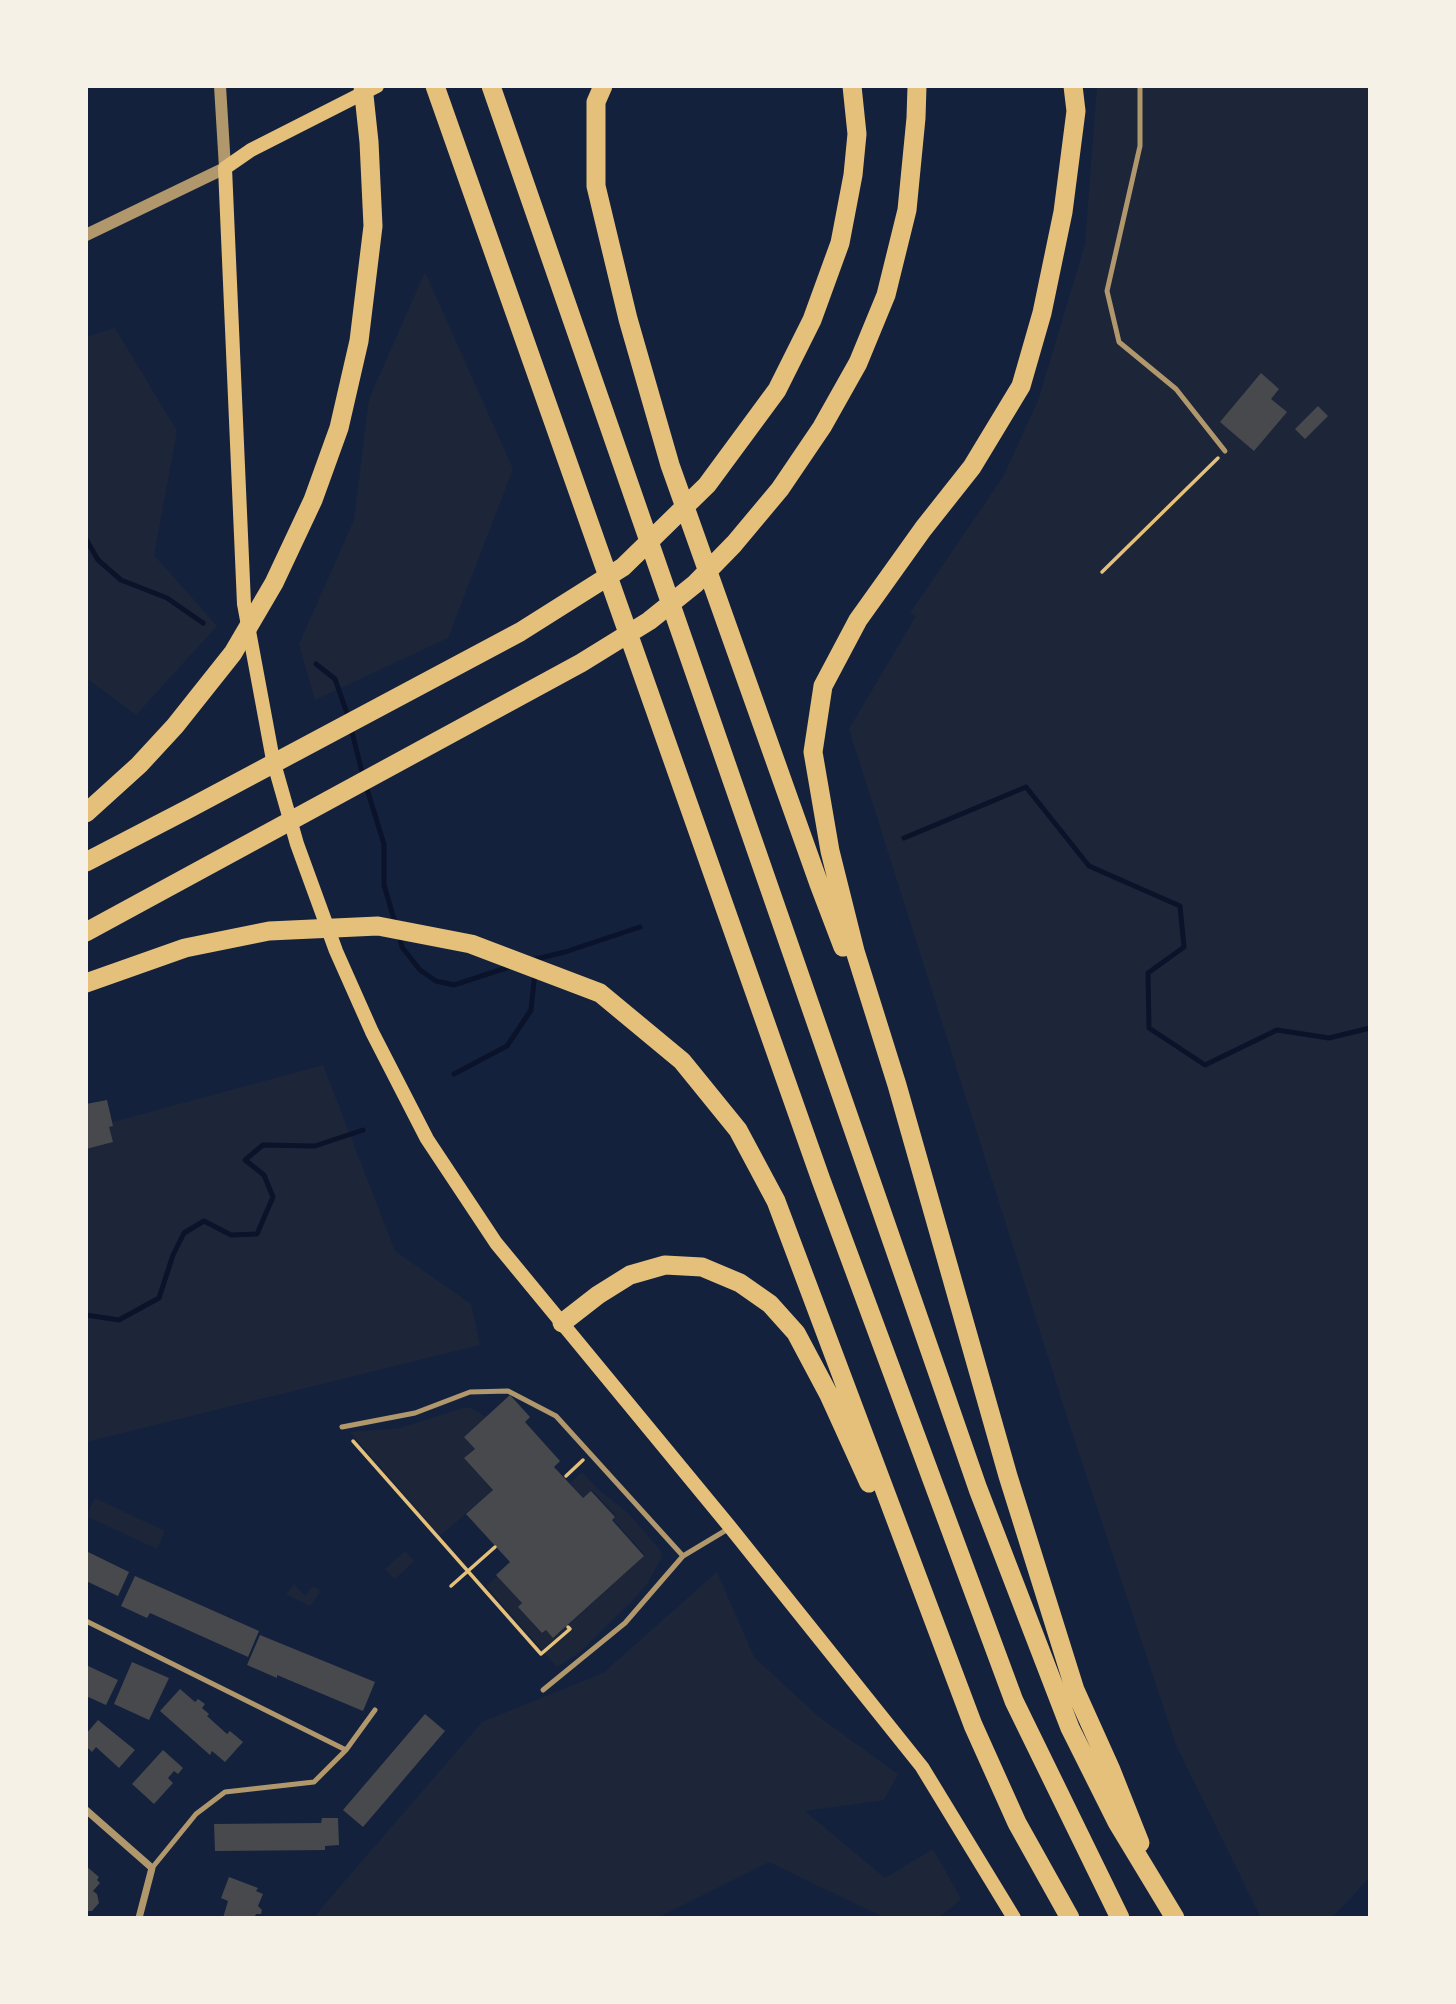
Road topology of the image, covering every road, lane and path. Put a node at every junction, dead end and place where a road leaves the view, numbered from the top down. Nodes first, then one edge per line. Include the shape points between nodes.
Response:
1 (220, 86) edge
2 (363, 86) edge
3 (377, 86) edge
4 (491, 86) edge
5 (603, 86) edge
6 (852, 86) edge
7 (917, 86) edge
8 (1073, 86) edge
9 (1140, 86) edge
10 (438, 95) edge
11 (225, 169) junction
12 (86, 235) edge
13 (1225, 452) joint
14 (1102, 572) dead end
15 (86, 813) edge
16 (86, 862) edge
17 (86, 932) edge
18 (86, 983) edge
19 (897, 1084) junction
20 (562, 1323) junction
21 (342, 1427) dead end
22 (353, 1441) dead end
23 (590, 1453) junction
24 (566, 1476) dead end
25 (730, 1527) junction
26 (495, 1547) dead end
27 (683, 1556) junction
28 (468, 1571) junction
29 (451, 1586) dead end
30 (930, 1614) junction
31 (86, 1621) edge
32 (568, 1627) dead end
33 (543, 1690) dead end
34 (375, 1710) dead end
35 (346, 1750) junction
36 (86, 1810) edge
37 (152, 1868) junction
38 (1163, 1900) junction
39 (1009, 1915) edge
40 (139, 1918) edge
41 (1070, 1918) edge
42 (1120, 1918) edge
43 (1175, 1918) edge

1 - 11 street
2 - 15 highway via 373,226 359,341 340,428 313,500 274,583 233,653 175,726
3 - 11 main road via 251,150
4 - 38 highway via 978,1489 1070,1728
5 - 19 highway via 596,102 596,186 666,452 819,884
6 - 16 highway via 858,134 840,243 812,320 777,390 707,485 623,567 520,632
7 - 17 highway via 908,210 886,295 858,363 780,489 695,584 649,621 581,663
8 - 19 highway via 1076,111 1063,212 1021,386 972,467 858,620 823,686 813,752 830,851 855,951
9 - 13 lane via 1140,146 1107,291 1119,342 1176,389
10 - 42 highway via 821,1180 1014,1702
11 - 12 street
11 - 20 main road via 244,604 273,760 297,844 346,974 427,1139 496,1243
13 - 14 path
18 - 30 highway via 185,948 269,931 378,926 471,944 600,993 681,1061 738,1130 776,1201
19 - 38 highway via 1074,1690
20 - 25 main road
20 - 30 highway via 630,1275 665,1265 702,1267 740,1283 770,1304 796,1333 829,1395
21 - 23 lane via 415,1413 470,1392 508,1391 556,1416
22 - 28 path
23 - 24 path
23 - 27 lane
25 - 27 lane
25 - 39 main road via 922,1767
26 - 28 path
27 - 33 lane via 625,1623
28 - 29 path
28 - 32 path via 541,1654
30 - 41 highway via 1017,1823
31 - 35 lane
34 - 35 lane
35 - 37 lane via 314,1782 225,1792 196,1814
36 - 37 street
37 - 40 street
38 - 43 highway

